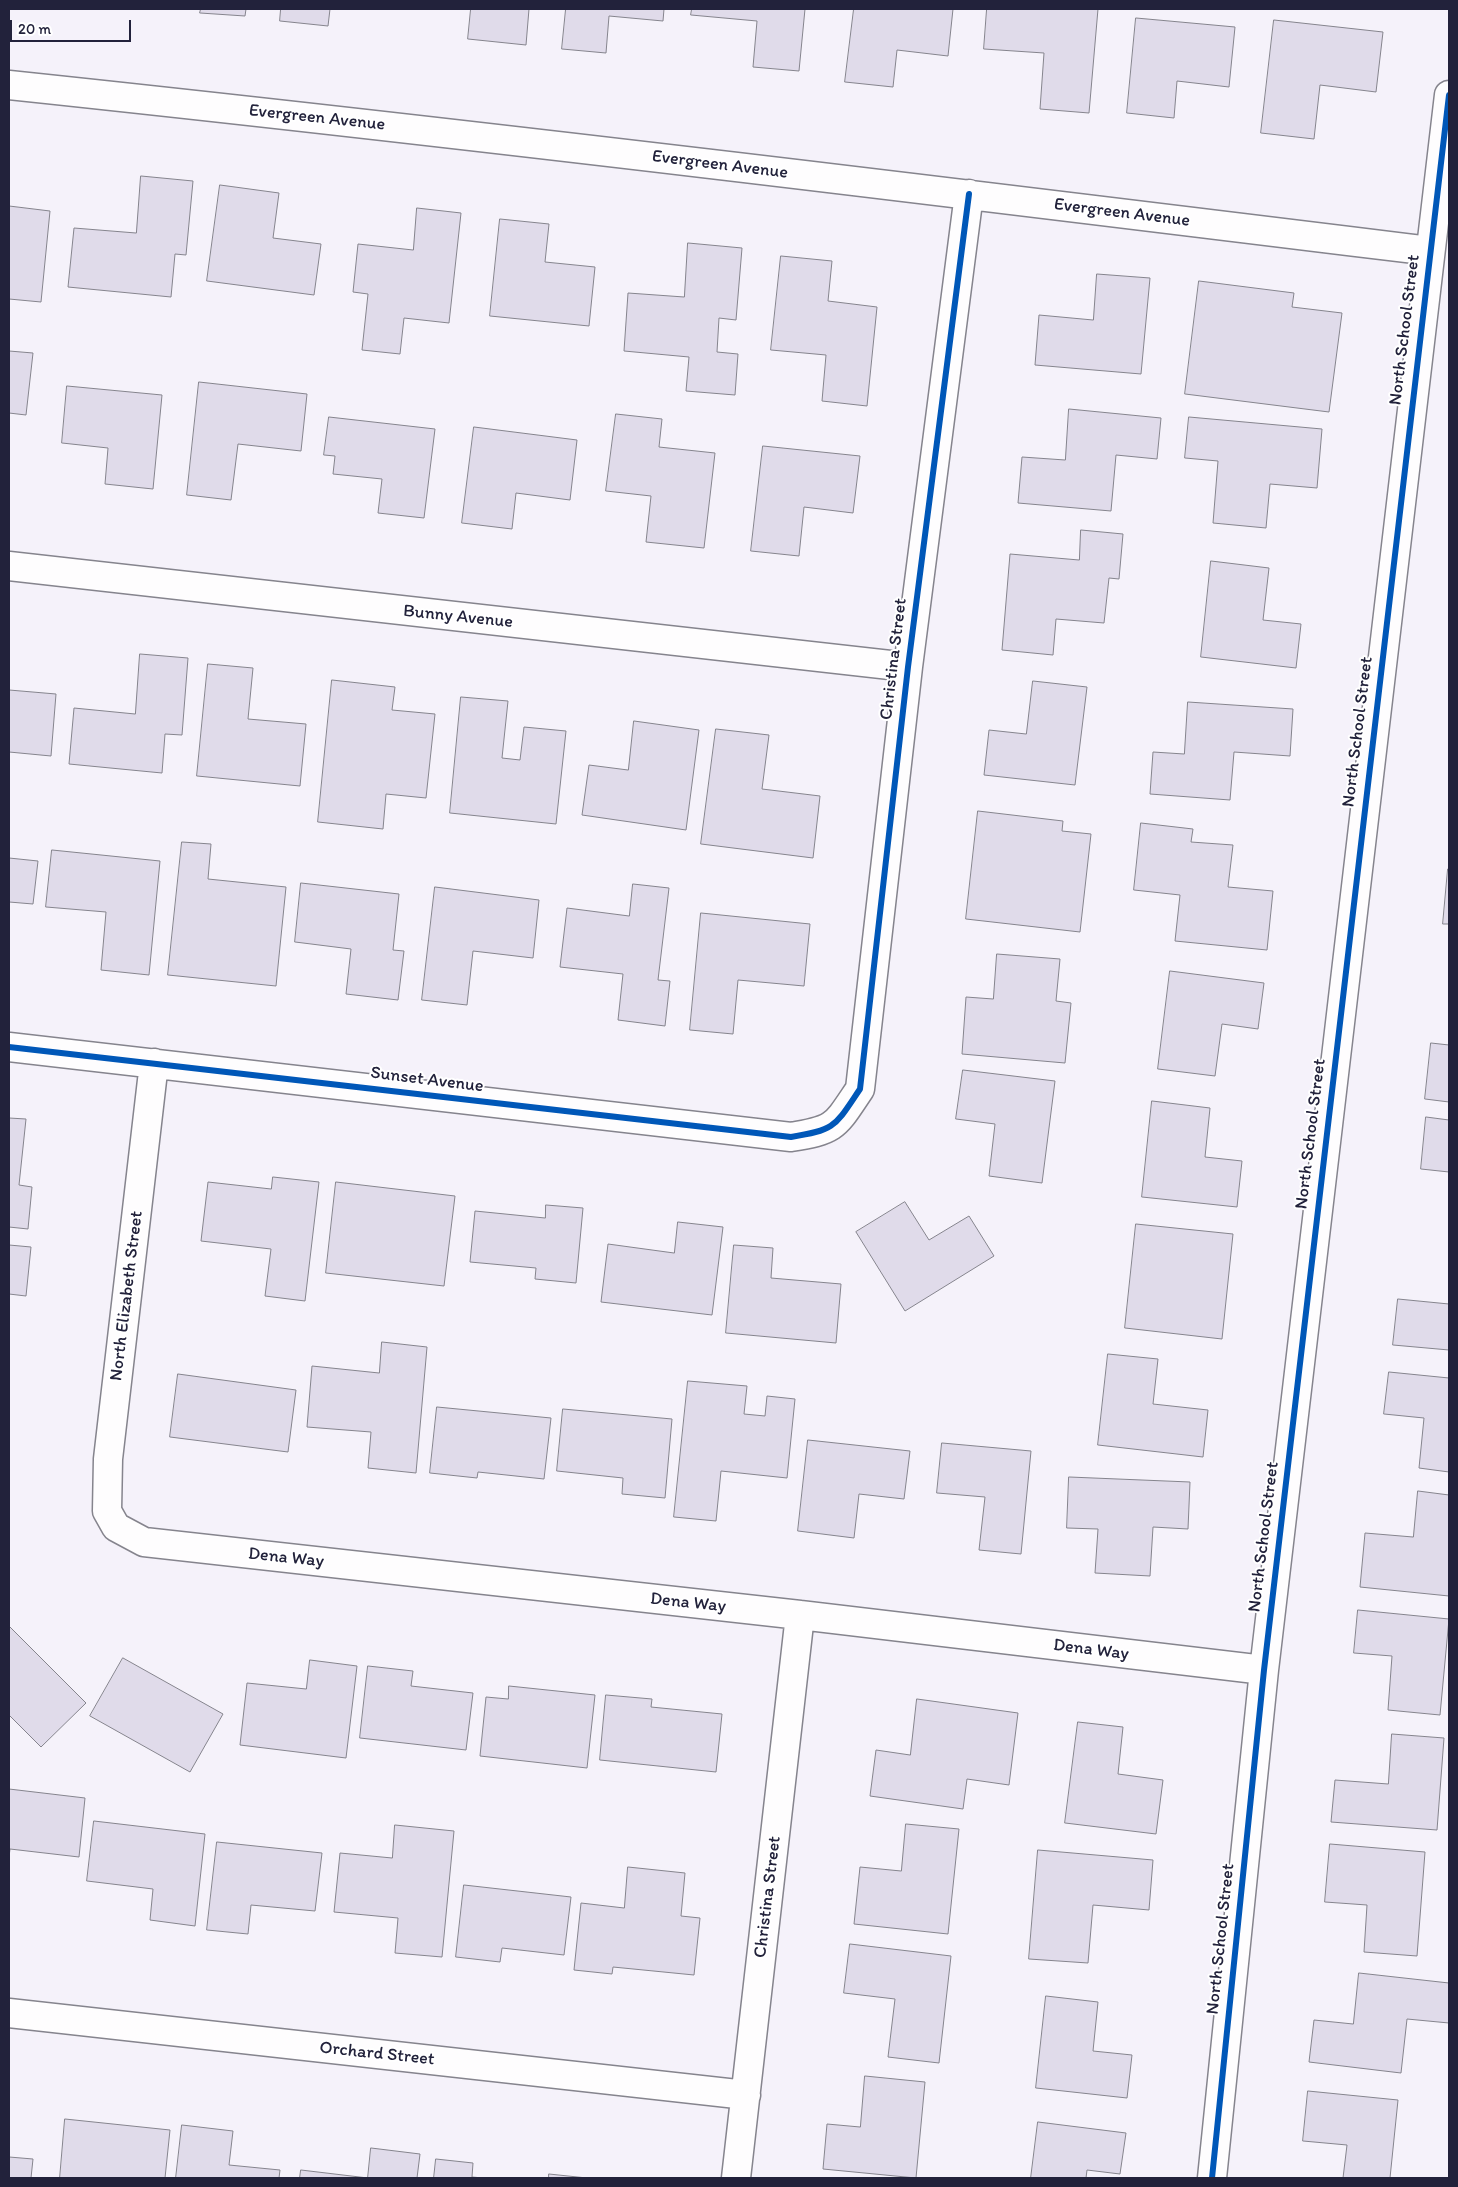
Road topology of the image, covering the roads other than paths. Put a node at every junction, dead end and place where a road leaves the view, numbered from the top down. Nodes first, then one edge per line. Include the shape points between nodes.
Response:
1 (9, 85) edge
2 (1449, 95) edge
3 (969, 194) junction
4 (1430, 251) junction
5 (9, 566) edge
6 (908, 668) junction
7 (9, 1047) edge
8 (154, 1063) junction
9 (838, 1122) joint
10 (116, 1526) joint
11 (800, 1615) junction
12 (1264, 1670) junction
13 (9, 2013) edge
14 (746, 2095) junction
15 (736, 2178) edge
16 (1212, 2178) edge

1 - 3 street, Evergreen Avenue via 287,114
2 - 4 street, North School Street
3 - 4 street, Evergreen Avenue
3 - 6 street, Christina Street
4 - 12 street, North School Street
5 - 6 street, Bunny Avenue
6 - 9 street, Christina Street via 860,1089
7 - 8 street, Sunset Avenue
8 - 9 street, Sunset Avenue via 791,1137 822,1132
8 - 10 street, North Elizabeth Street via 108,1459 106,1511
10 - 11 street, Dena Way via 144,1542
11 - 12 street, Dena Way
11 - 14 street, Christina Street
12 - 16 street, North School Street
13 - 14 street, Orchard Street
14 - 15 street, Christina Street

